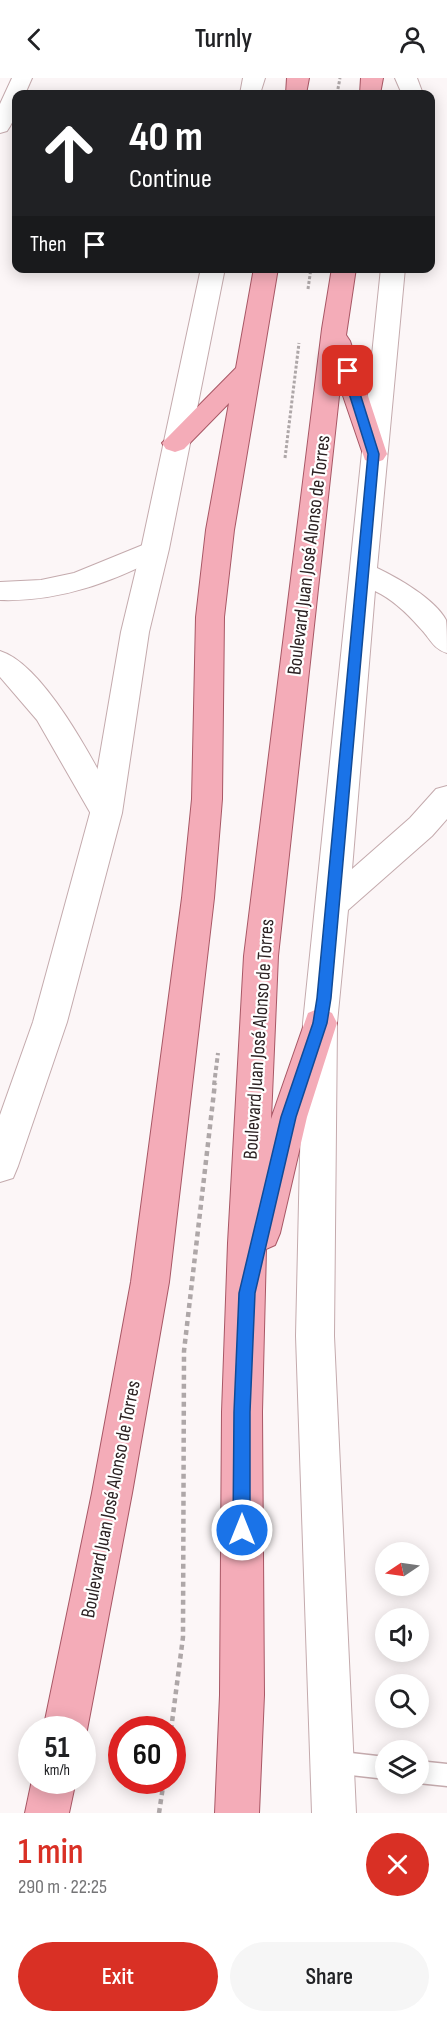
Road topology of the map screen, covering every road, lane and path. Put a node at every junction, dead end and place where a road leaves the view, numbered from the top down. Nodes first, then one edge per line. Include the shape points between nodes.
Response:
1 (22, 78) edge
2 (13, 90) edge
3 (5, 100) edge
4 (0, 127) edge
5 (212, 273) edge
6 (265, 273) edge
7 (343, 273) edge
8 (392, 273) edge
9 (334, 329) junction
10 (246, 372) junction
11 (176, 443) junction
12 (374, 454) junction
13 (155, 549) junction
14 (364, 573) junction
15 (0, 591) edge
16 (447, 643) edge
17 (0, 661) edge
18 (447, 798) edge
19 (106, 813) junction
20 (331, 906) junction
21 (320, 1023) junction
22 (0, 1166) edge
23 (247, 1293) junction
24 (67, 1716) edge
25 (332, 1762) junction
26 (375, 1767) edge
27 (429, 1773) edge
28 (447, 1775) edge
29 (51, 1794) edge
30 (162, 1794) edge
31 (47, 1813) edge
32 (159, 1813) edge
33 (237, 1813) edge
34 (334, 1813) edge

1 - 2 street
3 - 4 street
5 - 11 street
6 - 10 main road, Boulevard Juan José Alonso de Torres
7 - 9 main road, Boulevard Juan José Alonso de Torres
8 - 12 street
9 - 12 main road
9 - 23 main road, Boulevard Juan José Alonso de Torres via 261,956
10 - 11 main road
10 - 24 main road, Boulevard Juan José Alonso de Torres via 210,617 207,799 150,1282
11 - 13 street
12 - 14 street
13 - 15 street via 86,580 50,589
13 - 19 street via 135,632
14 - 16 street via 398,590 431,621
14 - 20 street
17 - 19 street via 14,672 56,723
18 - 20 street via 422,827
19 - 22 street via 50,1022
20 - 21 street
21 - 23 main road via 289,1117
21 - 25 street via 315,1336
23 - 33 main road, Boulevard Juan José Alonso de Torres
25 - 26 lane
25 - 34 street
27 - 28 lane
29 - 31 main road
30 - 32 path

